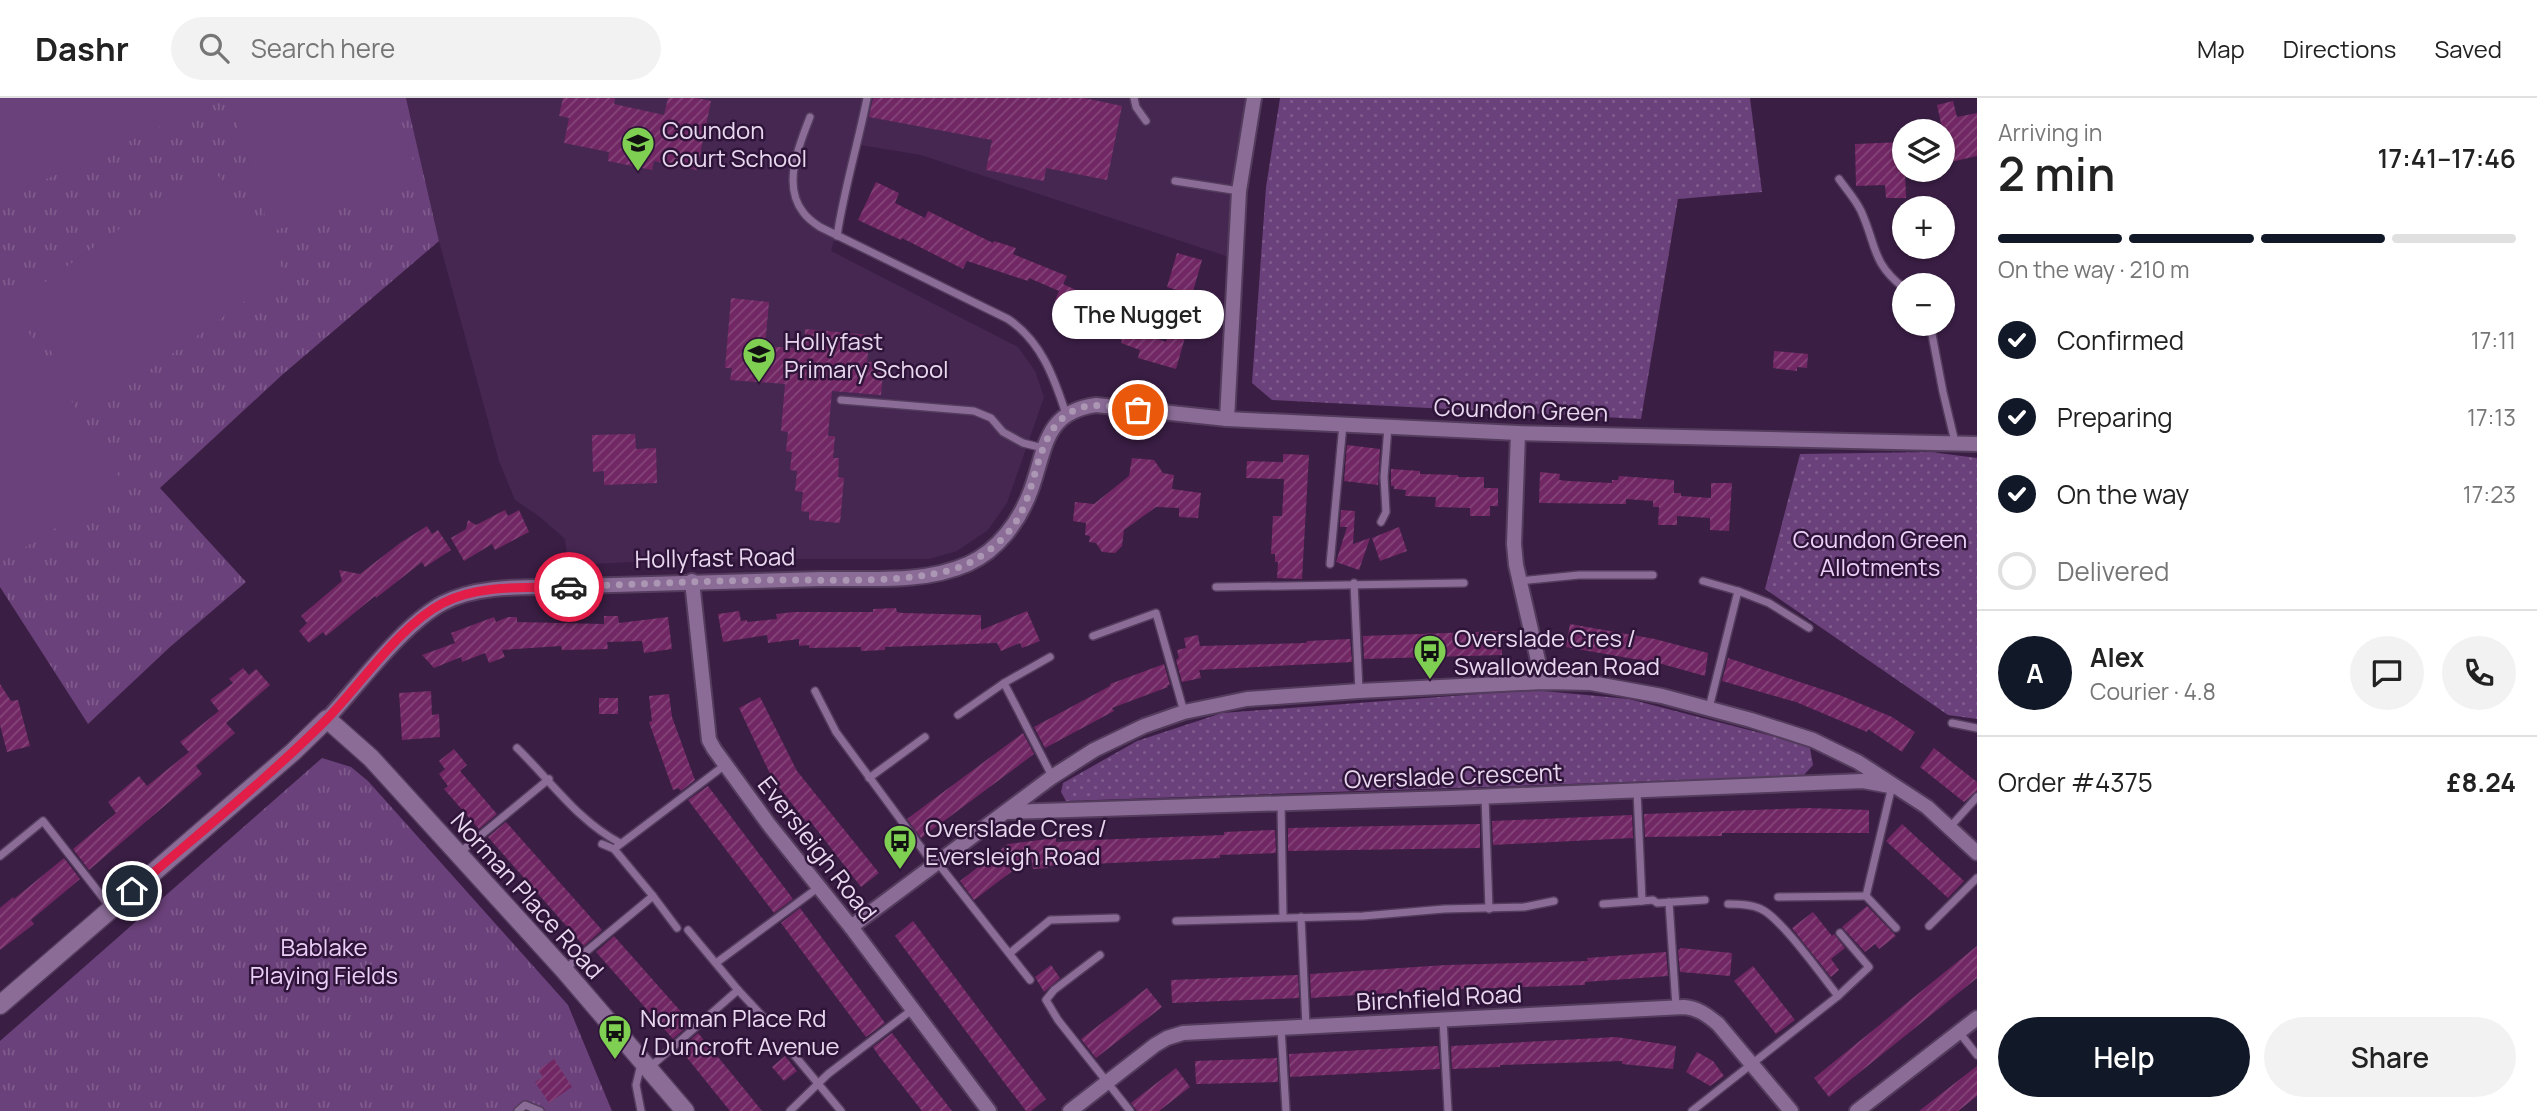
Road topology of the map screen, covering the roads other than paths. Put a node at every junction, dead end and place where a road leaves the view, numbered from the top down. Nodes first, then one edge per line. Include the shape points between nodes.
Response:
1 (867, 98) edge
2 (1134, 98) edge
3 (1254, 98) edge
4 (810, 117) dead end
5 (1146, 121) dead end
6 (1839, 179) dead end
7 (1175, 181) dead end
8 (1239, 191) junction
9 (835, 235) junction
10 (1892, 279) edge
11 (1932, 336) edge
12 (841, 400) dead end
13 (1066, 414) junction
14 (1227, 419) junction
15 (1343, 424) junction
16 (1388, 426) junction
17 (1518, 433) junction
18 (1955, 442) junction
19 (1977, 444) edge
20 (1043, 448) junction
21 (1381, 522) dead end
22 (1331, 564) dead end
23 (1653, 575) dead end
24 (1520, 581) junction
25 (1703, 581) dead end
26 (691, 582) junction
27 (1354, 583) junction
28 (1464, 583) dead end
29 (1216, 587) dead end
30 (1738, 592) junction
31 (1809, 628) dead end
32 (1093, 636) dead end
33 (1050, 657) dead end
34 (1543, 682) junction
35 (1004, 683) junction
36 (815, 691) dead end
37 (1359, 691) junction
38 (1710, 708) junction
39 (1184, 712) junction
40 (958, 715) dead end
41 (327, 719) junction
42 (1952, 723) dead end
43 (1977, 728) edge
44 (925, 737) dead end
45 (517, 748) dead end
46 (725, 765) junction
47 (1052, 777) junction
48 (549, 779) junction
49 (870, 779) junction
50 (1896, 787) junction
51 (1637, 790) junction
52 (1485, 796) junction
53 (1977, 797) edge
54 (1281, 804) junction
55 (1006, 812) junction
56 (1950, 827) junction
57 (601, 845) dead end
58 (617, 846) junction
59 (1977, 853) edge
60 (458, 854) junction
61 (0, 856) edge
62 (936, 864) junction
63 (1977, 878) edge
64 (819, 887) junction
65 (653, 896) junction
66 (1866, 896) junction
67 (1778, 897) dead end
68 (1705, 900) dead end
69 (1554, 901) dead end
70 (1642, 901) junction
71 (1669, 902) junction
72 (1603, 904) dead end
73 (1728, 904) dead end
74 (111, 909) junction
75 (1489, 909) junction
76 (1283, 917) junction
77 (1301, 917) junction
78 (1116, 918) dead end
79 (1176, 921) dead end
80 (1929, 926) dead end
81 (851, 927) junction
82 (677, 928) dead end
83 (1896, 928) dead end
84 (688, 930) dead end
85 (1840, 933) dead end
86 (1010, 953) junction
87 (1100, 955) dead end
88 (716, 963) junction
89 (564, 970) junction
90 (1030, 980) dead end
91 (738, 990) junction
92 (1839, 996) junction
93 (0, 1005) edge
94 (1676, 1007) junction
95 (913, 1009) junction
96 (1977, 1018) edge
97 (766, 1020) dead end
98 (1443, 1020) junction
99 (1306, 1026) junction
100 (1281, 1027) junction
101 (1959, 1032) junction
102 (790, 1050) dead end
103 (1977, 1055) edge
104 (1751, 1064) junction
105 (645, 1065) junction
106 (1107, 1083) junction
107 (818, 1084) junction
108 (518, 1111) edge
109 (540, 1111) edge
110 (641, 1111) edge
111 (685, 1111) edge
112 (790, 1111) edge
113 (841, 1111) edge
114 (989, 1111) edge
115 (1070, 1111) edge
116 (1130, 1111) edge
117 (1286, 1111) edge
118 (1448, 1111) edge
119 (1692, 1111) edge
120 (1791, 1111) edge
121 (1857, 1111) edge

1 - 9 lane
2 - 5 lane
3 - 8 street
4 - 9 lane via 795,159 794,190 802,211
6 - 10 lane via 1861,210 1878,262
7 - 8 lane
8 - 14 street
9 - 13 lane via 1021,327 1055,380
11 - 18 lane
12 - 20 lane via 974,411 1023,443
13 - 14 street, Coundon Green via 1096,405
13 - 20 street, Hollyfast Road
14 - 15 street, Coundon Green
15 - 16 street, Coundon Green
15 - 22 lane
16 - 17 street, Coundon Green
16 - 21 lane via 1386,512
17 - 18 street, Coundon Green
17 - 24 street via 1514,544
18 - 19 street, Coundon Green
20 - 26 street, Hollyfast Road via 1019,517 987,552 969,564 902,578
23 - 24 lane
24 - 34 street
25 - 30 lane
26 - 41 street, Hollyfast Road via 463,595 422,616
26 - 46 street, Eversleigh Road via 709,740
27 - 28 lane
27 - 29 lane
27 - 37 lane
30 - 31 lane via 1769,603
30 - 38 lane
32 - 39 lane via 1156,613
33 - 35 lane
34 - 37 street, Overslade Crescent
34 - 38 street, Overslade Crescent via 1591,683
35 - 40 lane
35 - 47 lane
36 - 49 lane via 836,732
37 - 39 street, Overslade Crescent via 1247,699
38 - 50 street, Overslade Crescent via 1813,740
39 - 47 street, Overslade Crescent via 1094,750
41 - 60 street, Norman Place Road via 371,758
41 - 74 street, Hollyfast Road
42 - 43 lane
44 - 49 lane
45 - 48 lane
46 - 58 lane
46 - 64 street, Eversleigh Road
47 - 55 street, Overslade Crescent
48 - 58 lane via 585,821
48 - 60 lane
49 - 62 lane
50 - 51 street, Overslade Crescent via 1863,781
50 - 56 street, Overslade Crescent
50 - 66 lane
51 - 52 street, Overslade Crescent
51 - 70 lane
52 - 54 street, Overslade Crescent
52 - 75 lane
53 - 56 lane
54 - 55 street, Overslade Crescent
54 - 76 lane
55 - 62 street, Overslade Crescent
56 - 59 street, Overslade Crescent
57 - 58 lane
58 - 65 lane
60 - 89 street, Norman Place Road
61 - 74 lane via 43,821
62 - 81 street, Overslade Crescent
62 - 86 lane
63 - 80 lane
64 - 81 street, Eversleigh Road
64 - 88 lane
65 - 82 lane
65 - 89 lane
66 - 67 lane
66 - 83 lane
68 - 71 lane
69 - 75 lane
70 - 71 lane
70 - 72 lane
71 - 94 lane
73 - 92 lane via 1761,909 1776,920
74 - 93 street, Hollyfast Road
75 - 77 lane
76 - 77 lane
76 - 79 lane
77 - 99 lane
78 - 86 lane via 1050,920
81 - 95 street, Eversleigh Road
84 - 88 lane
85 - 92 lane via 1869,967
86 - 90 lane
87 - 106 lane via 1046,1000
88 - 91 lane
89 - 105 street, Norman Place Road
91 - 97 lane
91 - 105 lane
92 - 104 lane
94 - 98 street, Birchfield Road
94 - 104 street, Birchfield Road via 1708,1015
95 - 107 lane
95 - 114 street, Eversleigh Road
96 - 101 street
98 - 99 street, Birchfield Road
98 - 118 lane
99 - 100 street, Birchfield Road
100 - 106 street, Birchfield Road via 1167,1038
100 - 117 lane
101 - 103 lane
101 - 121 street
102 - 107 lane
104 - 119 lane
104 - 120 street, Birchfield Road
105 - 110 lane via 636,1085
105 - 111 street, Norman Place Road
106 - 115 street, Birchfield Road
106 - 116 lane
107 - 112 lane
107 - 113 lane
108 - 109 lane via 525,1105

